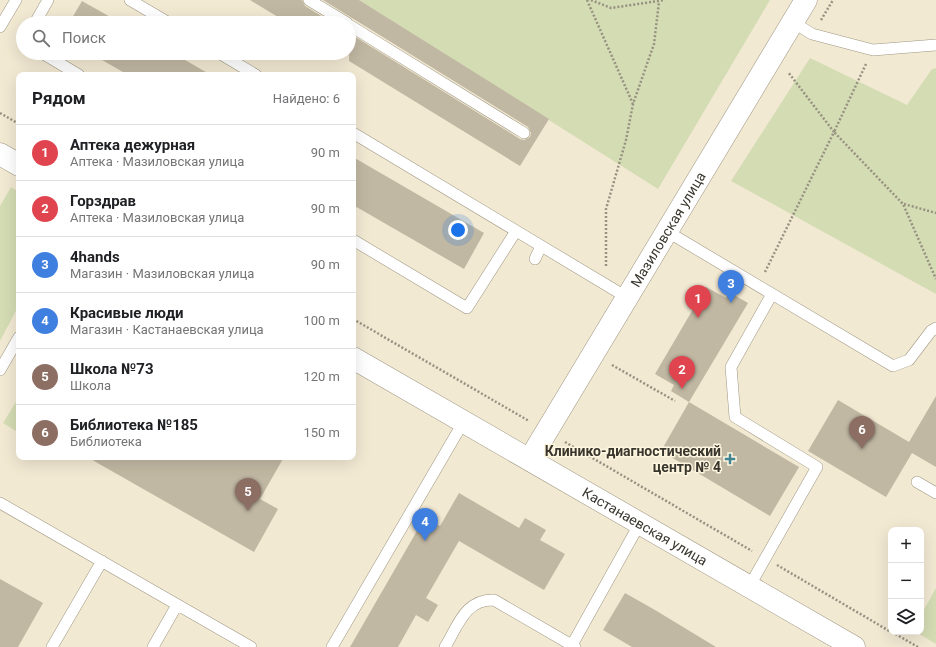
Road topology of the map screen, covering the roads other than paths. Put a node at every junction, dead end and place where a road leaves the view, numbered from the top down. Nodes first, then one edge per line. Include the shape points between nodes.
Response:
1 (16, 0) edge
2 (48, 0) edge
3 (130, 0) edge
4 (309, 0) edge
5 (806, 0) edge
6 (39, 16) edge
7 (157, 16) edge
8 (335, 16) edge
9 (793, 22) junction
10 (0, 28) edge
11 (356, 29) edge
12 (936, 45) edge
13 (54, 60) edge
14 (231, 60) edge
15 (74, 72) edge
16 (251, 72) edge
17 (524, 133) dead end
18 (356, 135) edge
19 (0, 154) edge
20 (16, 163) edge
21 (516, 231) junction
22 (668, 232) junction
23 (356, 242) edge
24 (542, 246) junction
25 (536, 259) dead end
26 (772, 294) junction
27 (628, 298) junction
28 (936, 328) edge
29 (16, 342) edge
30 (356, 360) edge
31 (0, 370) edge
32 (464, 422) junction
33 (530, 459) junction
34 (917, 482) dead end
35 (936, 494) edge
36 (0, 503) edge
37 (640, 523) junction
38 (102, 561) junction
39 (749, 586) junction
40 (177, 605) junction
41 (573, 646) edge
42 (52, 647) edge
43 (153, 647) edge
44 (251, 647) edge
45 (332, 647) edge
46 (445, 647) edge
47 (854, 647) edge

1 - 10 lane
2 - 6 lane
3 - 7 lane
4 - 8 lane
5 - 9 street, Мазиловская улица
9 - 12 lane via 812,34 873,50
9 - 22 street, Мазиловская улица
11 - 17 lane
13 - 15 lane
14 - 16 lane
18 - 21 lane
19 - 20 street
21 - 23 lane via 467,308
21 - 24 lane
22 - 26 lane
22 - 27 street, Мазиловская улица
24 - 25 lane
24 - 27 lane
26 - 28 lane via 893,366 909,360
26 - 39 lane via 731,367 735,417 817,467
27 - 33 street, Мазиловская улица
29 - 31 lane
30 - 32 street, Кастанаевская улица
32 - 33 street, Кастанаевская улица
32 - 45 lane
33 - 37 street, Кастанаевская улица
34 - 35 lane
36 - 38 lane
37 - 39 street, Кастанаевская улица
37 - 41 lane
38 - 40 lane
38 - 42 lane
39 - 47 street, Кастанаевская улица
40 - 43 lane
40 - 44 lane
41 - 46 lane via 494,600 485,599 470,607

